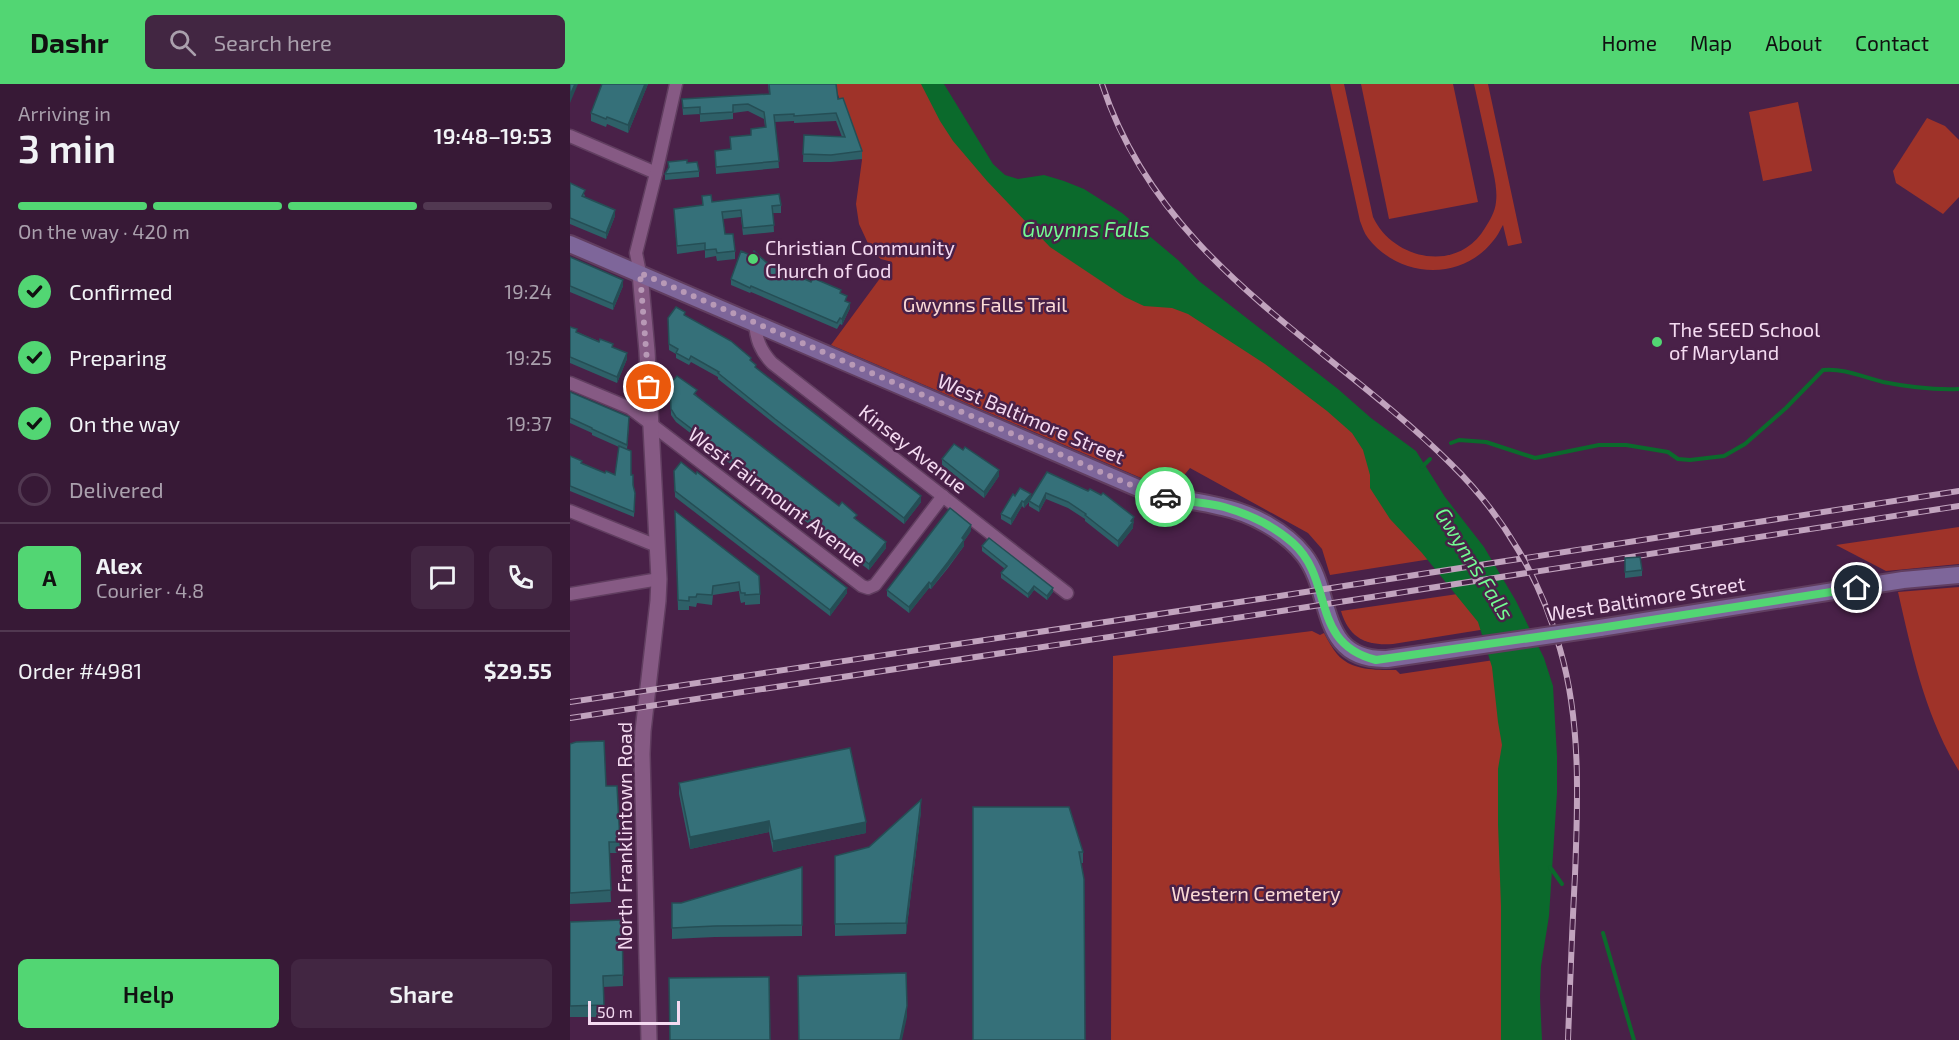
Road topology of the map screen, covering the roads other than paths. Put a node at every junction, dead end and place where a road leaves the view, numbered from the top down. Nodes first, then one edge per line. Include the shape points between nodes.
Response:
1 (676, 84) edge
2 (570, 136) edge
3 (656, 173) junction
4 (570, 244) edge
5 (640, 273) junction
6 (755, 322) junction
7 (570, 383) edge
8 (650, 424) junction
9 (943, 496) junction
10 (570, 511) edge
11 (657, 546) junction
12 (1959, 575) edge
13 (659, 579) junction
14 (1067, 593) dead end
15 (570, 594) edge
16 (649, 1040) edge

1 - 3 street
2 - 3 street
3 - 5 street via 636,253
4 - 5 main road, West Baltimore Street
5 - 6 main road, West Baltimore Street
5 - 8 street, North Franklintown Road
6 - 9 street, Kinsey Avenue via 759,346 772,363
6 - 12 main road, West Baltimore Street, bridge via 1159,496 1223,507 1263,523 1305,556 1340,641 1376,660
7 - 8 street, West Fairmount Avenue via 630,408
8 - 9 street, West Fairmount Avenue via 868,588 875,585
8 - 11 street, North Franklintown Road
9 - 14 street, Kinsey Avenue
10 - 11 street
11 - 13 street, North Franklintown Road
13 - 15 street
13 - 16 street, North Franklintown Road via 642,754

